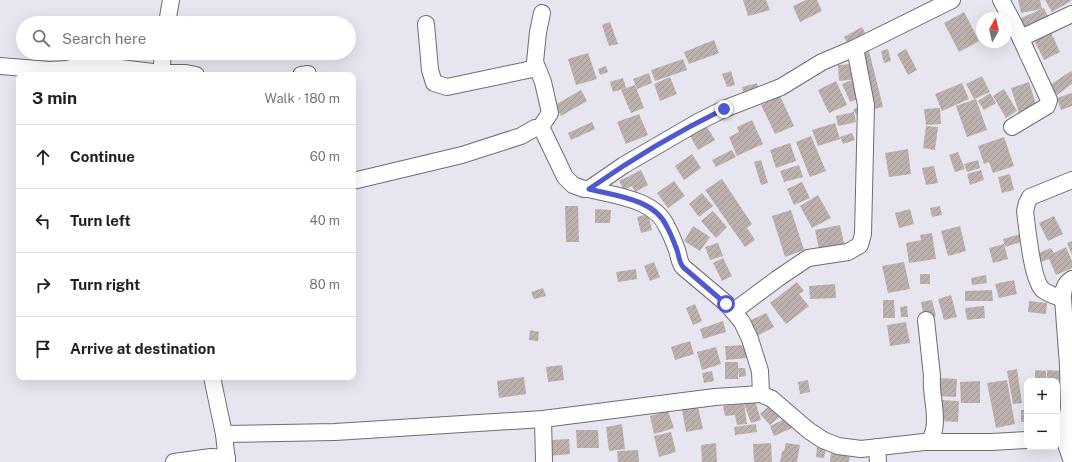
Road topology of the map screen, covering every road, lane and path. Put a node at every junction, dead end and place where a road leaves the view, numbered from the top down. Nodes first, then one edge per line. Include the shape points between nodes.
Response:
1 (171, 0) edge
2 (952, 0) edge
3 (1001, 0) edge
4 (542, 12) dead end
5 (1072, 14) edge
6 (168, 16) edge
7 (426, 24) dead end
8 (1021, 38) junction
9 (855, 48) junction
10 (163, 60) edge
11 (0, 66) edge
12 (537, 68) junction
13 (147, 72) edge
14 (162, 72) edge
15 (540, 128) junction
16 (1012, 128) dead end
17 (356, 180) edge
18 (1072, 180) edge
19 (589, 189) junction
20 (1072, 279) edge
21 (1062, 299) junction
22 (734, 311) junction
23 (926, 320) dead end
24 (1070, 364) edge
25 (213, 380) edge
26 (761, 394) junction
27 (543, 419) junction
28 (224, 434) junction
29 (1060, 438) edge
30 (1024, 440) edge
31 (930, 442) junction
32 (878, 454) edge
33 (227, 460) edge
34 (174, 462) edge
35 (544, 462) edge
36 (1072, 462) edge

1 - 6 street
2 - 9 street
3 - 8 street
4 - 12 street via 535,62
5 - 8 street
7 - 12 street via 430,70 434,83 446,87
8 - 16 street via 1049,100 1047,106
9 - 19 street via 822,62 781,87 698,122 624,165
9 - 22 street via 866,105 863,234 860,245 848,252 808,258
10 - 14 street
11 - 13 street via 50,70 87,64
12 - 15 street via 550,113
15 - 17 street via 462,155
15 - 19 street via 565,177 573,185
18 - 21 street via 1030,197 1025,211 1037,282 1042,289
19 - 22 street via 637,201 662,217 683,267
20 - 21 street via 1063,289
21 - 24 street
22 - 26 street via 750,339 760,371
23 - 31 street via 934,411 934,429
24 - 29 street via 1069,408
25 - 28 street
26 - 27 street via 715,397
26 - 32 street via 772,399 802,426 823,440 838,446
27 - 28 street via 335,432
27 - 35 street
28 - 33 street
29 - 36 street
30 - 31 street
31 - 32 street
33 - 34 street via 211,457

